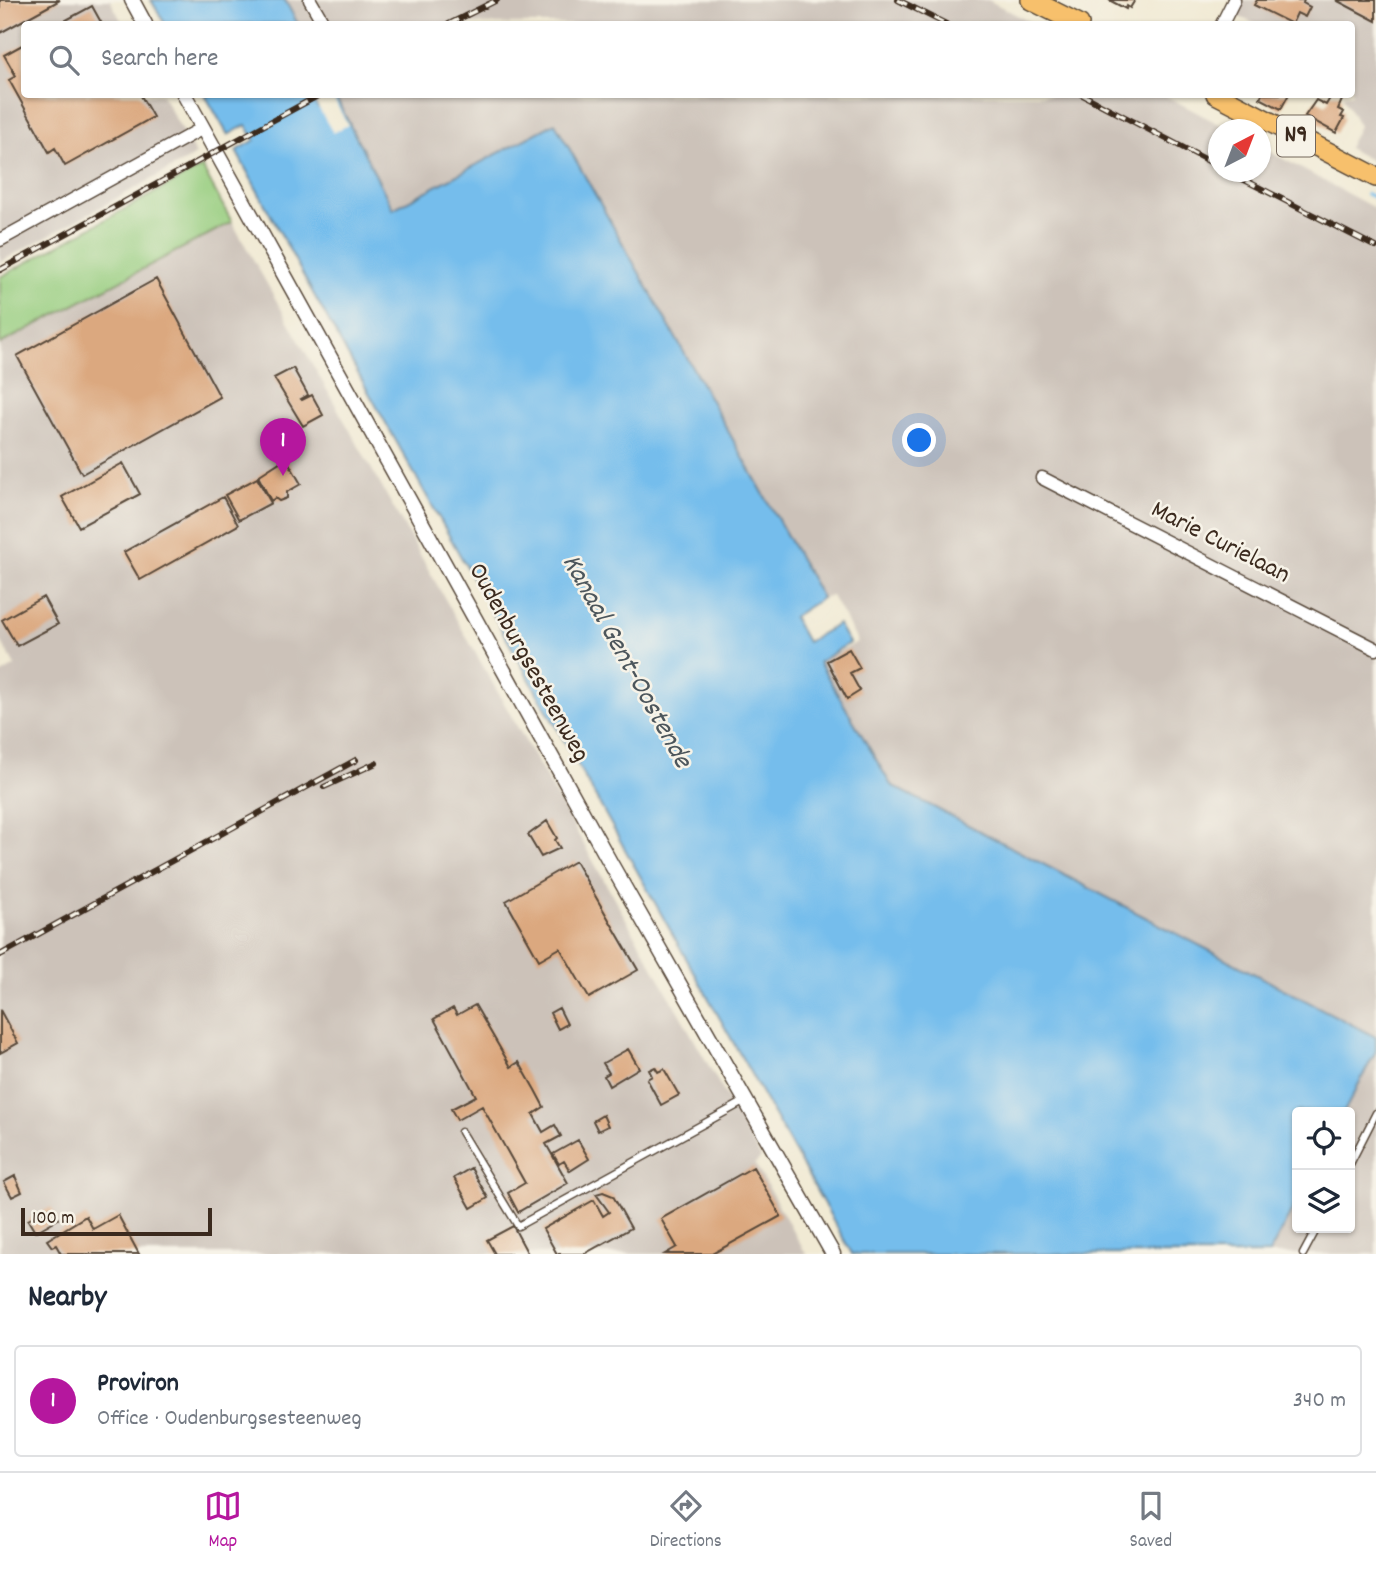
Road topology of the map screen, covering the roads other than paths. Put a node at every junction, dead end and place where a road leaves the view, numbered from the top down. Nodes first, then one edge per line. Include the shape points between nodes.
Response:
1 (132, 0) edge
2 (310, 0) edge
3 (1031, 0) edge
4 (1234, 0) edge
5 (321, 19) dead end
6 (143, 21) edge
7 (1073, 21) edge
8 (1224, 21) edge
9 (186, 98) edge
10 (1224, 98) edge
11 (203, 128) junction
12 (1376, 177) edge
13 (0, 240) edge
14 (1042, 478) dead end
15 (1376, 649) edge
16 (746, 1100) junction
17 (1376, 1113) edge
18 (461, 1132) dead end
19 (1355, 1154) edge
20 (1314, 1233) edge
21 (833, 1254) edge
22 (1303, 1254) edge

1 - 6 street
2 - 5 street
3 - 7 main road
4 - 8 street
9 - 11 street, Oudenburgsesteenweg
10 - 12 main road, N9
11 - 13 street
11 - 16 street, Oudenburgsesteenweg
14 - 15 street, Marie Curielaan
16 - 18 lane via 518,1226
16 - 21 street, Oudenburgsesteenweg
17 - 19 lane
20 - 22 lane

